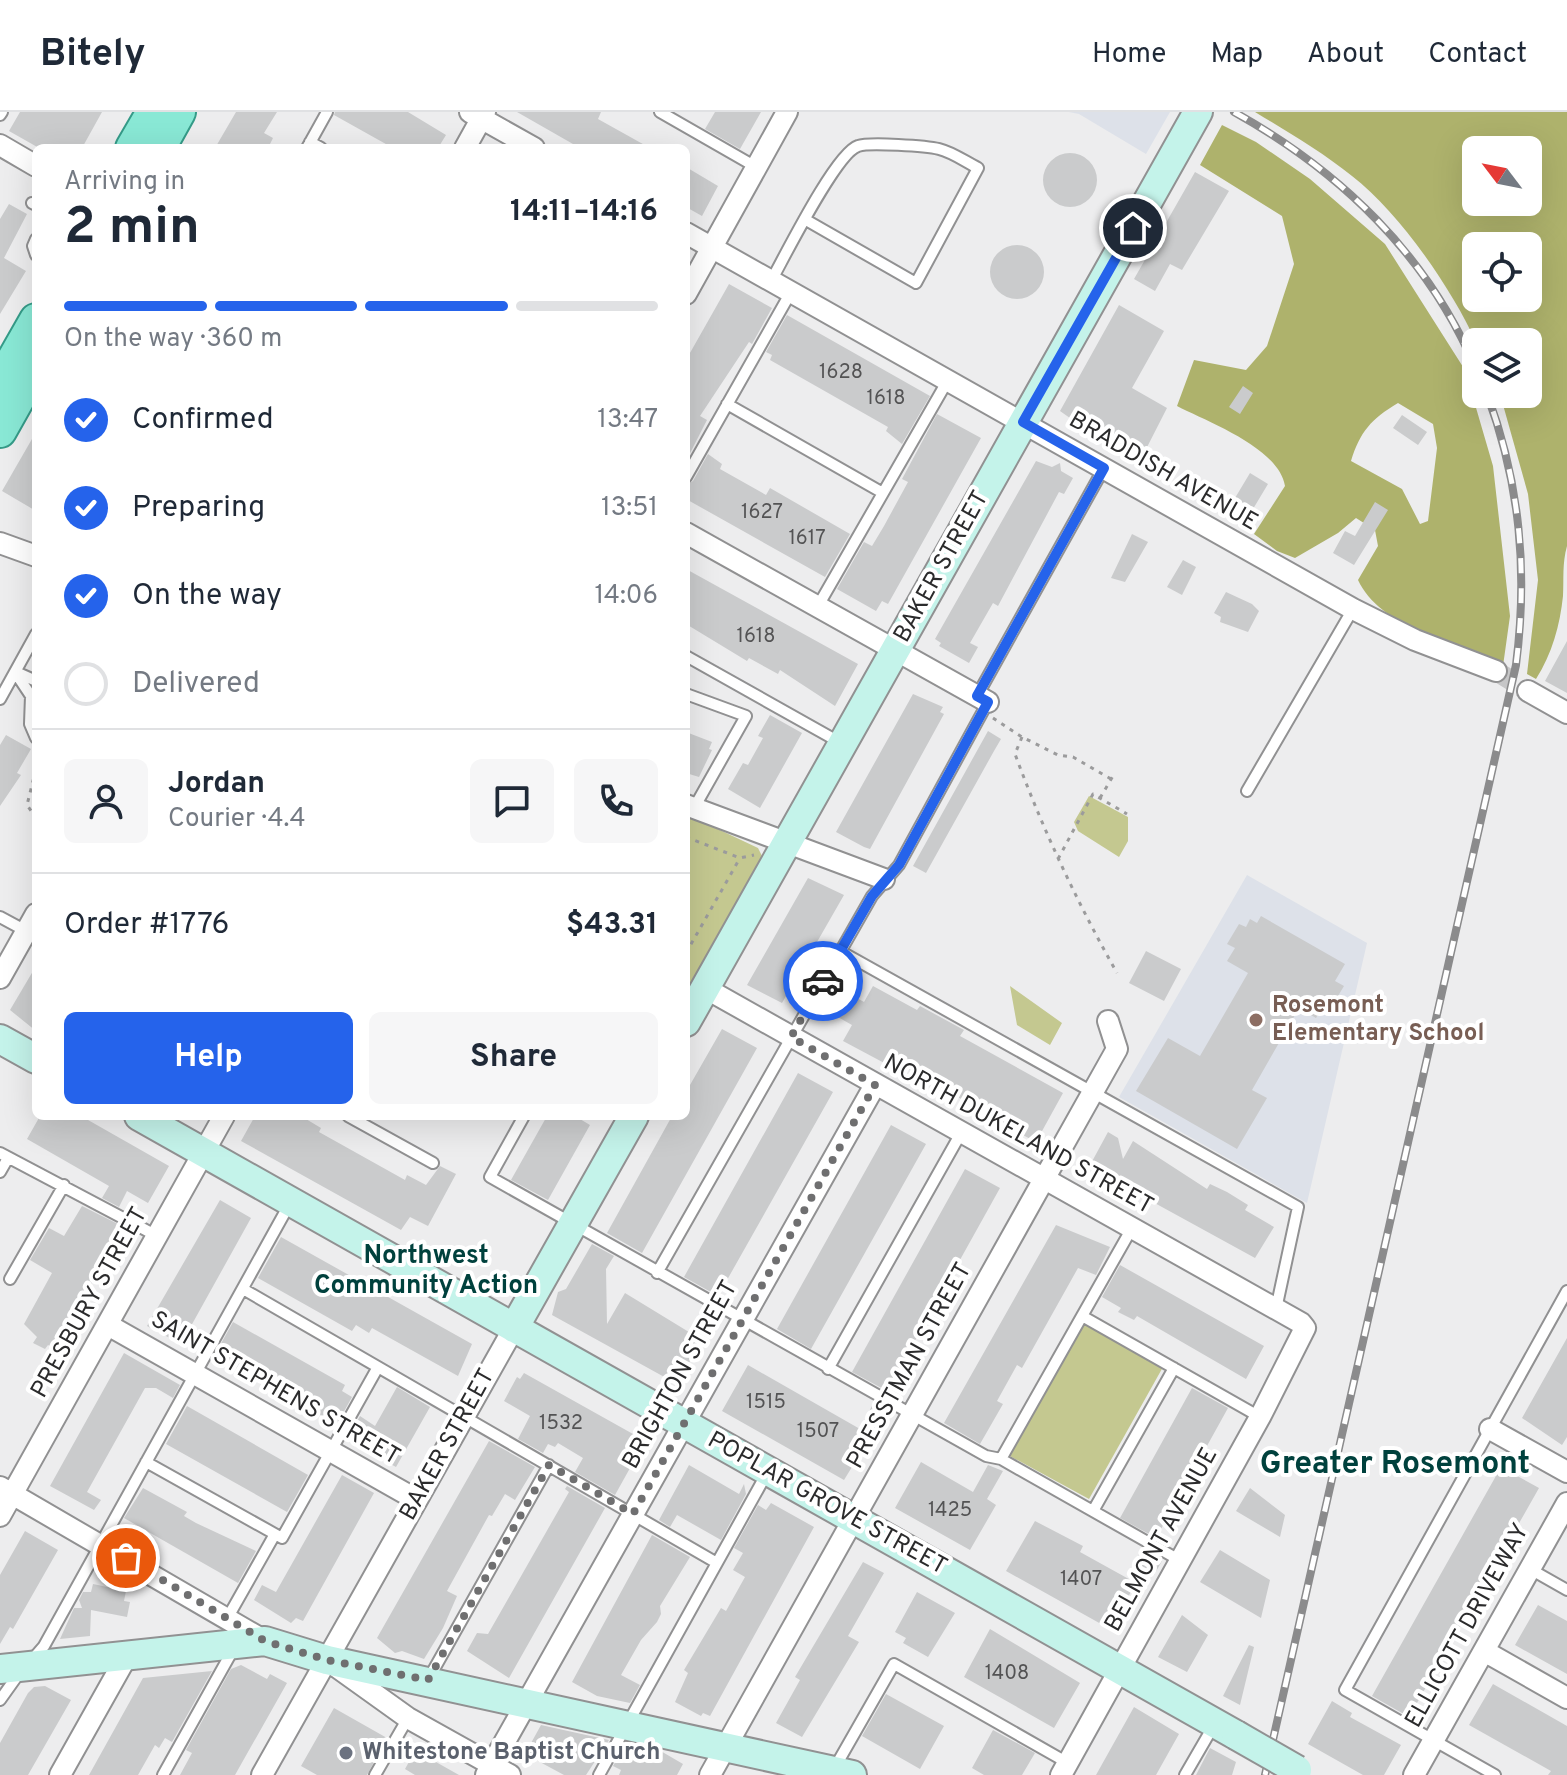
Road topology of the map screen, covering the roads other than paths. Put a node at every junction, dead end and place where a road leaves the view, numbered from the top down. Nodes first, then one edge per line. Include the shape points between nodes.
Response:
1 (153, 112) edge
2 (179, 112) edge
3 (327, 112) edge
4 (660, 112) edge
5 (787, 112) edge
6 (1198, 112) edge
7 (479, 114) edge
8 (134, 144) edge
9 (161, 144) edge
10 (309, 144) edge
11 (467, 144) edge
12 (528, 144) edge
13 (0, 145) edge
14 (32, 164) edge
15 (756, 167) junction
16 (806, 220) junction
17 (690, 235) edge
18 (712, 248) junction
19 (771, 281) junction
20 (690, 287) edge
21 (791, 292) junction
22 (32, 327) edge
23 (32, 374) edge
24 (948, 380) junction
25 (0, 383) edge
26 (727, 404) junction
27 (1023, 422) junction
28 (0, 431) edge
29 (1104, 468) junction
30 (690, 470) edge
31 (883, 493) junction
32 (690, 535) edge
33 (0, 543) edge
34 (32, 555) edge
35 (818, 606) junction
36 (1353, 609) junction
37 (32, 641) edge
38 (895, 650) junction
39 (690, 658) edge
40 (1496, 671) tunnel mouth
41 (15, 672) junction
42 (32, 679) edge
43 (1528, 691) tunnel mouth
44 (690, 695) edge
45 (0, 699) edge
46 (986, 706) junction
47 (1567, 713) edge
48 (32, 729) edge
49 (842, 744) junction
50 (1247, 791) dead end
51 (690, 807) edge
52 (786, 844) junction
53 (884, 879) junction
54 (0, 917) edge
55 (30, 932) edge
56 (840, 951) junction
57 (0, 978) edge
58 (705, 988) junction
59 (690, 1015) edge
60 (1108, 1021) dead end
61 (791, 1037) junction
62 (0, 1039) edge
63 (32, 1057) edge
64 (875, 1085) junction
65 (1093, 1094) junction
66 (146, 1120) edge
67 (222, 1120) edge
68 (355, 1120) edge
69 (522, 1120) edge
70 (626, 1120) edge
71 (961, 1133) junction
72 (204, 1152) junction
73 (4, 1155) edge
74 (433, 1163) dead end
75 (0, 1172) edge
76 (1045, 1180) junction
77 (64, 1185) junction
78 (291, 1202) junction
79 (571, 1226) junction
80 (1132, 1228) junction
81 (157, 1236) junction
82 (657, 1273) junction
83 (10, 1279) dead end
84 (243, 1289) junction
85 (1567, 1291) edge
86 (1276, 1309) junction
87 (1082, 1316) junction
88 (742, 1321) junction
89 (108, 1325) junction
90 (514, 1328) junction
91 (1305, 1328) joint
92 (378, 1367) junction
93 (1174, 1368) junction
94 (828, 1369) junction
95 (195, 1374) junction
96 (465, 1414) junction
97 (912, 1416) junction
98 (1260, 1417) junction
99 (684, 1423) junction
100 (1490, 1429) junction
101 (331, 1451) junction
102 (1001, 1459) junction
103 (146, 1462) junction
104 (549, 1465) junction
105 (768, 1471) junction
106 (1567, 1472) edge
107 (6, 1490) edge
108 (417, 1500) junction
109 (1567, 1503) edge
110 (1093, 1511) junction
111 (633, 1514) junction
112 (0, 1516) edge
113 (854, 1520) junction
114 (275, 1534) junction
115 (100, 1543) junction
116 (1181, 1561) junction
117 (717, 1563) junction
118 (1530, 1569) junction
119 (1567, 1590) edge
120 (243, 1634) junction
121 (1484, 1651) junction
122 (128, 1654) junction
123 (327, 1660) junction
124 (13, 1668) edge
125 (1120, 1668) junction
126 (428, 1680) junction
127 (1567, 1698) edge
128 (0, 1700) edge
129 (527, 1702) junction
130 (408, 1718) junction
131 (627, 1725) junction
132 (1226, 1729) junction
133 (1434, 1740) junction
134 (726, 1746) junction
135 (1065, 1769) edge
136 (496, 1772) edge
137 (843, 1773) edge
138 (1302, 1773) edge
139 (60, 1775) edge
140 (163, 1775) edge
141 (262, 1775) edge
142 (375, 1775) edge
143 (599, 1775) edge
144 (710, 1775) edge
145 (1185, 1775) edge
146 (1414, 1775) edge
147 (1495, 1775) edge

1 - 8 main road
2 - 9 main road
3 - 10 lane
4 - 15 lane
5 - 15 street
6 - 27 street, BAKER STREET
7 - 11 street
7 - 12 street
13 - 14 street
15 - 18 street
16 - 16 lane via 916,283 978,168 940,149 859,145 842,157
16 - 19 lane
17 - 18 street, BRADDISH AVENUE
18 - 19 street, BRADDISH AVENUE
18 - 20 street
19 - 21 street, BRADDISH AVENUE
21 - 24 street, BRADDISH AVENUE
21 - 26 lane
22 - 25 main road
23 - 28 main road
24 - 27 street, BRADDISH AVENUE
24 - 31 lane
26 - 30 lane
26 - 31 lane
27 - 29 street, BRADDISH AVENUE
27 - 38 street, BAKER STREET
29 - 36 street, BRADDISH AVENUE
29 - 46 lane
31 - 35 lane
32 - 35 street
33 - 34 street
35 - 38 street
36 - 40 street, BRADDISH AVENUE
36 - 50 lane
37 - 41 lane
38 - 46 street
38 - 49 street, BAKER STREET
39 - 49 lane
41 - 42 lane
41 - 45 lane
41 - 48 lane via 31,696
43 - 47 street
44 - 51 lane via 746,716
46 - 53 lane via 899,865
49 - 52 street, BAKER STREET
51 - 52 street
52 - 53 street
52 - 58 street, BAKER STREET
53 - 56 lane
54 - 55 lane
55 - 57 street
56 - 61 lane
56 - 65 lane
58 - 59 street, BAKER STREET
58 - 61 street, NORTH DUKELAND STREET
60 - 65 street, PRESSTMAN STREET via 1117,1049
61 - 64 street, NORTH DUKELAND STREET
61 - 82 lane
62 - 63 street
64 - 71 street, NORTH DUKELAND STREET
64 - 88 street, BRIGHTON STREET
65 - 76 street, PRESSTMAN STREET
65 - 86 lane via 1298,1207
66 - 72 street, POPLAR GROVE STREET
67 - 72 street, PRESBURY STREET
68 - 74 lane
69 - 79 lane via 490,1177
70 - 79 street, BAKER STREET
71 - 76 street, NORTH DUKELAND STREET
71 - 94 lane
72 - 78 street, POPLAR GROVE STREET
72 - 81 street, PRESBURY STREET
73 - 75 lane
73 - 77 lane
76 - 80 street, NORTH DUKELAND STREET
76 - 97 street, PRESSTMAN STREET
77 - 81 lane
77 - 83 lane
78 - 84 lane
78 - 90 street, POPLAR GROVE STREET
79 - 82 lane
79 - 90 street, BAKER STREET
80 - 86 street, NORTH DUKELAND STREET
80 - 87 lane
81 - 89 street, PRESBURY STREET
82 - 88 lane
84 - 92 lane
84 - 95 lane
85 - 100 lane
86 - 91 street, NORTH DUKELAND STREET
87 - 93 lane
87 - 102 lane
88 - 94 lane
88 - 99 street, BRIGHTON STREET
89 - 95 street, SAINT STEPHENS STREET
89 - 107 street, PRESBURY STREET
90 - 96 street, BAKER STREET
90 - 99 street, POPLAR GROVE STREET
91 - 98 street, BELMONT AVENUE
92 - 96 lane
92 - 101 lane
93 - 98 lane
93 - 110 lane
94 - 97 lane
95 - 101 street, SAINT STEPHENS STREET
95 - 103 lane
96 - 104 lane
96 - 108 street, BAKER STREET
97 - 102 lane
97 - 113 street, PRESSTMAN STREET
98 - 116 street, BELMONT AVENUE
99 - 105 street, POPLAR GROVE STREET
99 - 111 street, BRIGHTON STREET
100 - 106 street
100 - 133 lane via 1345,1690
101 - 108 street, SAINT STEPHENS STREET
101 - 114 lane via 282,1538
102 - 110 lane
103 - 114 lane
103 - 115 lane
104 - 111 lane
104 - 126 lane
105 - 113 street, POPLAR GROVE STREET
105 - 117 lane
107 - 112 street, PRESBURY STREET
107 - 115 street
108 - 123 street, BAKER STREET
109 - 118 street, ELLICOTT DRIVEWAY
110 - 116 lane
111 - 117 lane
111 - 129 street, BRIGHTON STREET
113 - 125 street, POPLAR GROVE STREET
113 - 134 street, PRESSTMAN STREET
114 - 120 lane
115 - 120 street
115 - 124 lane via 44,1646
116 - 125 street, BELMONT AVENUE
117 - 131 lane
118 - 119 lane
118 - 121 street, ELLICOTT DRIVEWAY
120 - 122 street
120 - 123 street
120 - 140 lane
121 - 127 street
121 - 133 street, ELLICOTT DRIVEWAY
122 - 124 street
122 - 139 street
123 - 126 street
123 - 130 street
123 - 141 street, BAKER STREET
124 - 128 lane
125 - 132 street, POPLAR GROVE STREET
125 - 135 street, BELMONT AVENUE
126 - 129 street
129 - 131 street
129 - 136 street, BRIGHTON STREET
130 - 136 street
130 - 142 lane
131 - 134 street
131 - 143 lane
132 - 138 street, POPLAR GROVE STREET, bridge
132 - 145 lane
133 - 146 street, ELLICOTT DRIVEWAY
133 - 147 lane
134 - 137 street via 771,1765
134 - 144 street, PRESSTMAN STREET
135 - 137 lane via 894,1664

